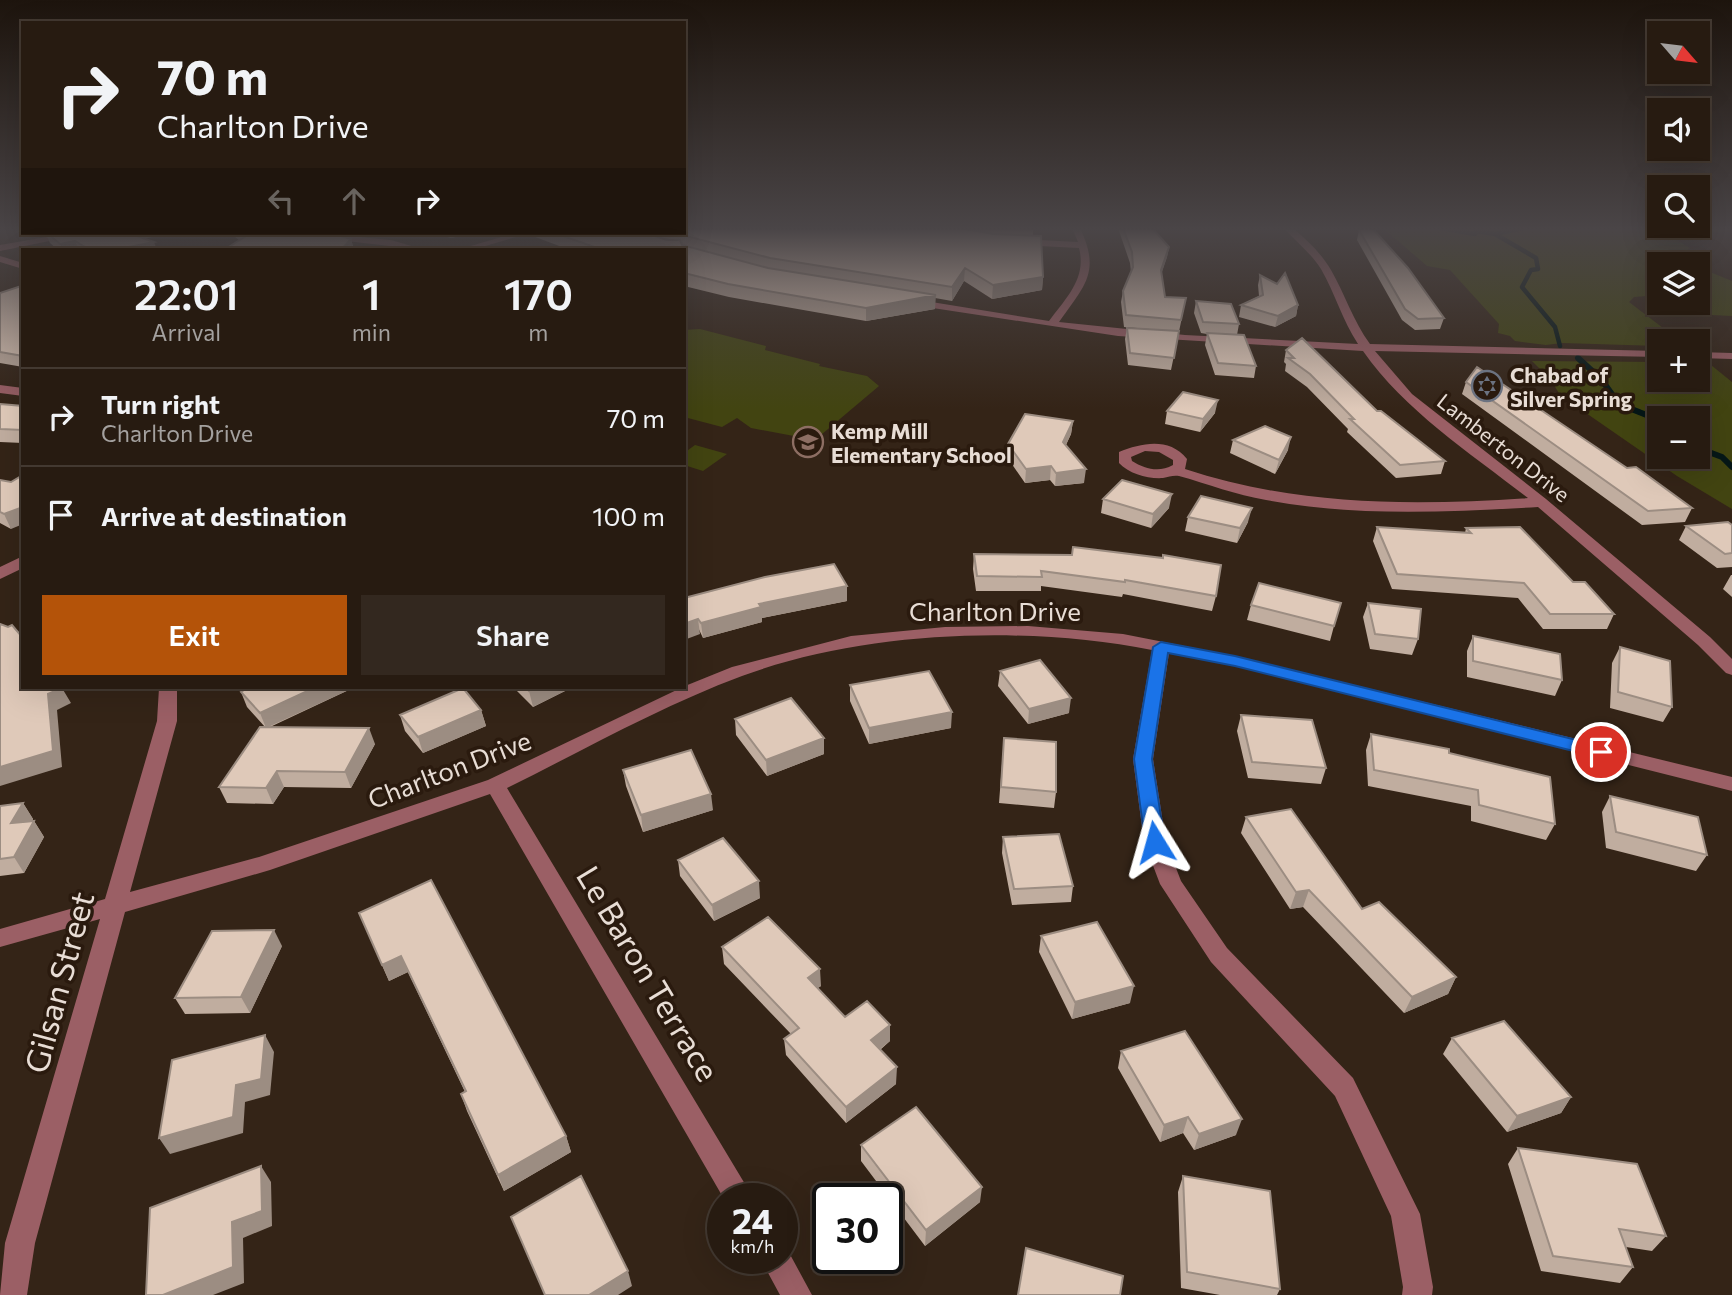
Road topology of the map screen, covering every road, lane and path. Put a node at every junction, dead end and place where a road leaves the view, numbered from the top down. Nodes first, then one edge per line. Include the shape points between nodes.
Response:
1 (1077, 288) edge
2 (1334, 288) edge
3 (897, 299) edge
4 (1052, 324) junction
5 (1364, 346) junction
6 (1647, 354) edge
7 (1710, 355) edge
8 (1732, 356) edge
9 (0, 389) edge
10 (21, 393) edge
11 (1175, 471) dead end
12 (1541, 502) junction
13 (21, 562) edge
14 (0, 574) edge
15 (21, 579) edge
16 (1161, 647) junction
17 (1732, 669) edge
18 (168, 689) edge
19 (1732, 784) edge
20 (495, 785) junction
21 (113, 907) junction
22 (0, 938) edge
23 (731, 1183) edge
24 (785, 1274) edge
25 (12, 1295) edge
26 (797, 1295) edge
27 (1416, 1295) edge

1 - 4 street
2 - 5 street, Lamberton Drive
3 - 4 street
4 - 5 street via 1164,337
5 - 6 street
5 - 12 street, Lamberton Drive via 1408,397
7 - 8 street
9 - 10 street
11 - 12 street via 1242,491 1351,507
12 - 17 street, Lamberton Drive
13 - 14 street
14 - 15 street
16 - 19 street, Charlton Drive via 1235,661
16 - 20 street, Charlton Drive via 1028,631 945,632 851,641 738,671 691,690
16 - 27 street via 1143,759 1155,842 1171,884 1219,955 1344,1087 1405,1214
18 - 21 street, Gilsan Street via 167,721
20 - 21 street, Charlton Drive via 262,864
20 - 23 street, Le Baron Terrace
21 - 22 street, Charlton Drive
21 - 25 street, Gilsan Street via 20,1243
24 - 26 street

